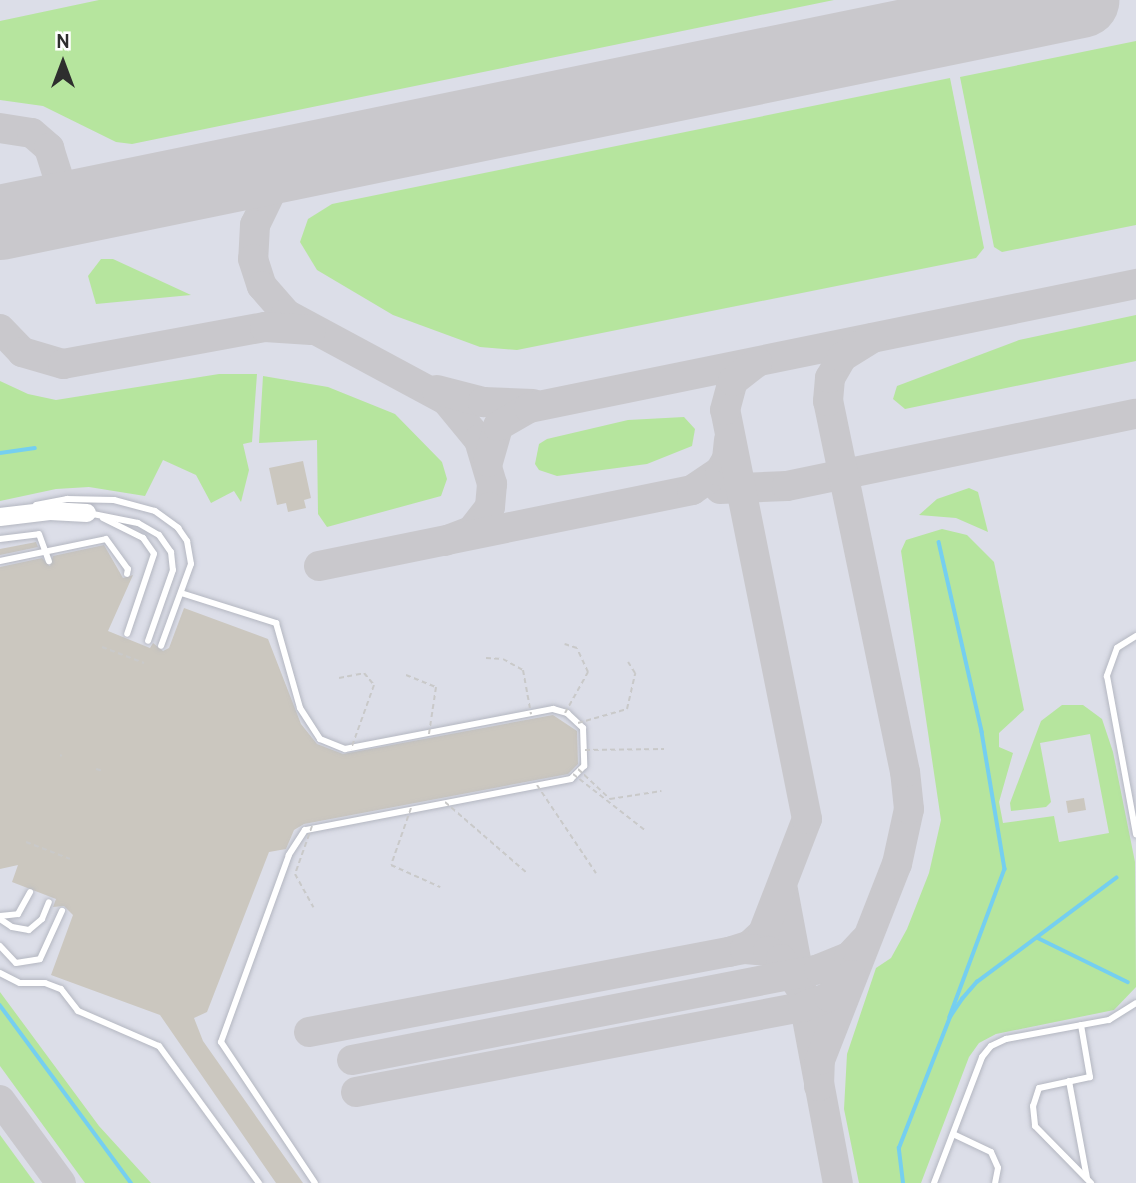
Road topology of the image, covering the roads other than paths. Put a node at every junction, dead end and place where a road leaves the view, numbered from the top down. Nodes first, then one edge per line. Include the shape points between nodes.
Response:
1 (86, 513) junction
2 (0, 516) edge
3 (0, 540) edge
4 (47, 551) junction
5 (0, 561) edge
6 (49, 561) dead end
7 (127, 574) dead end
8 (181, 593) junction
9 (127, 634) dead end
10 (1136, 636) edge
11 (148, 641) dead end
12 (161, 646) dead end
13 (1136, 834) edge
14 (30, 892) dead end
15 (49, 902) dead end
16 (62, 911) dead end
17 (0, 917) edge
18 (0, 946) edge
19 (0, 973) edge
20 (1136, 1003) edge
21 (1081, 1025) junction
22 (1069, 1081) junction
23 (953, 1134) junction
24 (1089, 1181) edge
25 (258, 1183) edge
26 (315, 1183) edge
27 (934, 1183) edge
28 (995, 1183) edge

1 - 2 main road
1 - 9 lane via 135,533 152,549 152,569
1 - 11 lane via 138,523 159,535 171,552 173,570
2 - 8 lane via 67,499 142,506 166,516 184,534 191,564
3 - 4 lane via 35,533 42,536
4 - 5 lane
4 - 6 lane
4 - 7 lane via 107,538
8 - 12 lane
8 - 26 lane via 276,623 300,708 320,739 345,749 554,709 578,723 586,750 576,772 537,786 305,830 289,856 220,1042
10 - 13 lane via 1117,649 1107,676
14 - 17 lane via 18,914
15 - 17 lane via 42,919 29,930 12,927
16 - 18 lane via 40,959 16,963
19 - 25 lane via 14,981 61,989 76,1009 159,1046
20 - 21 lane via 1119,1016
21 - 22 lane via 1090,1077
21 - 23 lane via 991,1046 982,1057
22 - 24 lane
22 - 24 lane via 1039,1088 1033,1106 1035,1126
23 - 27 lane
23 - 28 lane via 991,1152 998,1168

